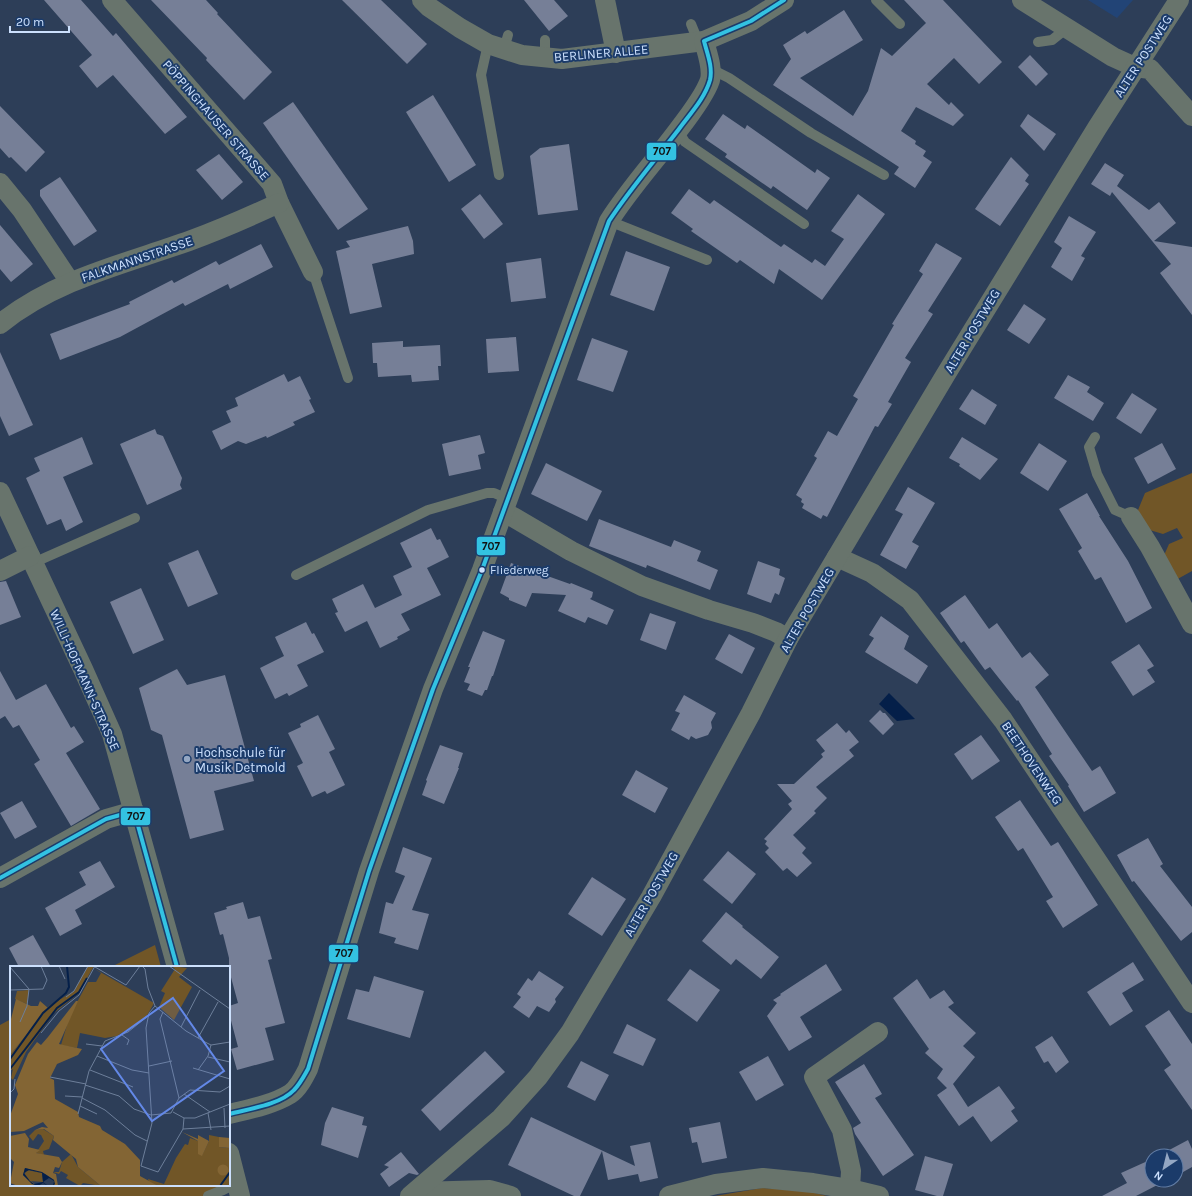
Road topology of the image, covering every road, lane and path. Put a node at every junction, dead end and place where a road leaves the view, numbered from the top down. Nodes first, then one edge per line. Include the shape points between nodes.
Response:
1 (112, 0) edge
2 (422, 0) edge
3 (605, 0) edge
4 (784, 0) edge
5 (876, 0) edge
6 (1022, 0) edge
7 (1179, 0) edge
8 (900, 24) dead end
9 (1067, 28) junction
10 (698, 36) junction
11 (1038, 42) dead end
12 (500, 43) junction
13 (616, 53) junction
14 (1135, 67) junction
15 (711, 69) junction
16 (1192, 116) edge
17 (678, 131) junction
18 (499, 175) dead end
19 (884, 175) dead end
20 (0, 183) edge
21 (278, 204) junction
22 (609, 221) junction
23 (804, 224) dead end
24 (707, 260) dead end
25 (313, 272) joint
26 (70, 282) junction
27 (0, 324) edge
28 (348, 378) dead end
29 (1095, 438) dead end
30 (0, 492) edge
31 (505, 506) junction
32 (1131, 517) joint
33 (135, 518) dead end
34 (837, 557) junction
35 (32, 560) junction
36 (0, 571) edge
37 (296, 575) dead end
38 (1192, 624) edge
39 (788, 639) junction
40 (134, 811) junction
41 (0, 878) edge
42 (177, 966) edge
43 (1192, 1003) edge
44 (878, 1032) dead end
45 (230, 1114) edge
46 (230, 1157) edge
47 (850, 1189) junction
48 (239, 1190) edge
49 (413, 1194) edge
50 (208, 1196) edge
51 (511, 1196) edge
52 (669, 1196) edge
53 (878, 1196) edge

1 - 21 street, PÖPPINGHAUSER STRASSE via 272,184
2 - 12 street, BERLINER ALLEE via 460,28
3 - 13 street
4 - 10 street, BERLINER ALLEE via 751,21
5 - 8 lane
6 - 9 street
7 - 14 street, ALTER POSTWEG
9 - 11 lane via 1052,40
9 - 14 street via 1112,57
10 - 13 street, BERLINER ALLEE
10 - 15 street
12 - 13 street, BERLINER ALLEE via 522,55 545,49 562,59
12 - 18 lane via 481,75
14 - 16 street via 1150,69
14 - 34 street, ALTER POSTWEG
15 - 17 street via 710,80 693,111
15 - 19 lane via 729,78 811,134
17 - 22 street via 620,203
17 - 23 lane via 685,142
20 - 26 street via 22,210
21 - 25 street, PÖPPINGHAUSER STRASSE
21 - 26 street, FALKMANNSTRASSE via 220,230
22 - 24 lane
22 - 31 street
25 - 28 lane
26 - 27 street, FALKMANNSTRASSE via 26,306
29 - 32 lane via 1089,447 1097,474 1115,510
30 - 35 street, WILLI-HOFMANN-STRASSE
31 - 37 lane via 494,493 487,493 428,510
31 - 39 street via 513,517 571,551 642,586 776,632
31 - 45 street via 482,570 433,689 369,871 308,1069 291,1094
32 - 38 street
33 - 35 lane
34 - 39 street, ALTER POSTWEG
34 - 43 street, BEETHOVENWEG via 872,573 910,600 1003,720
35 - 36 street
35 - 40 street, WILLI-HOFMANN-STRASSE via 112,734
39 - 49 street, ALTER POSTWEG via 751,713 651,897 570,1033 538,1077 501,1118
40 - 41 street via 106,819
40 - 42 street, WILLI-HOFMANN-STRASSE
44 - 47 street via 814,1077 842,1130 851,1171
46 - 48 street
47 - 52 street via 763,1178 716,1184
47 - 53 street
48 - 50 lane via 223,1190
49 - 51 street via 490,1190

